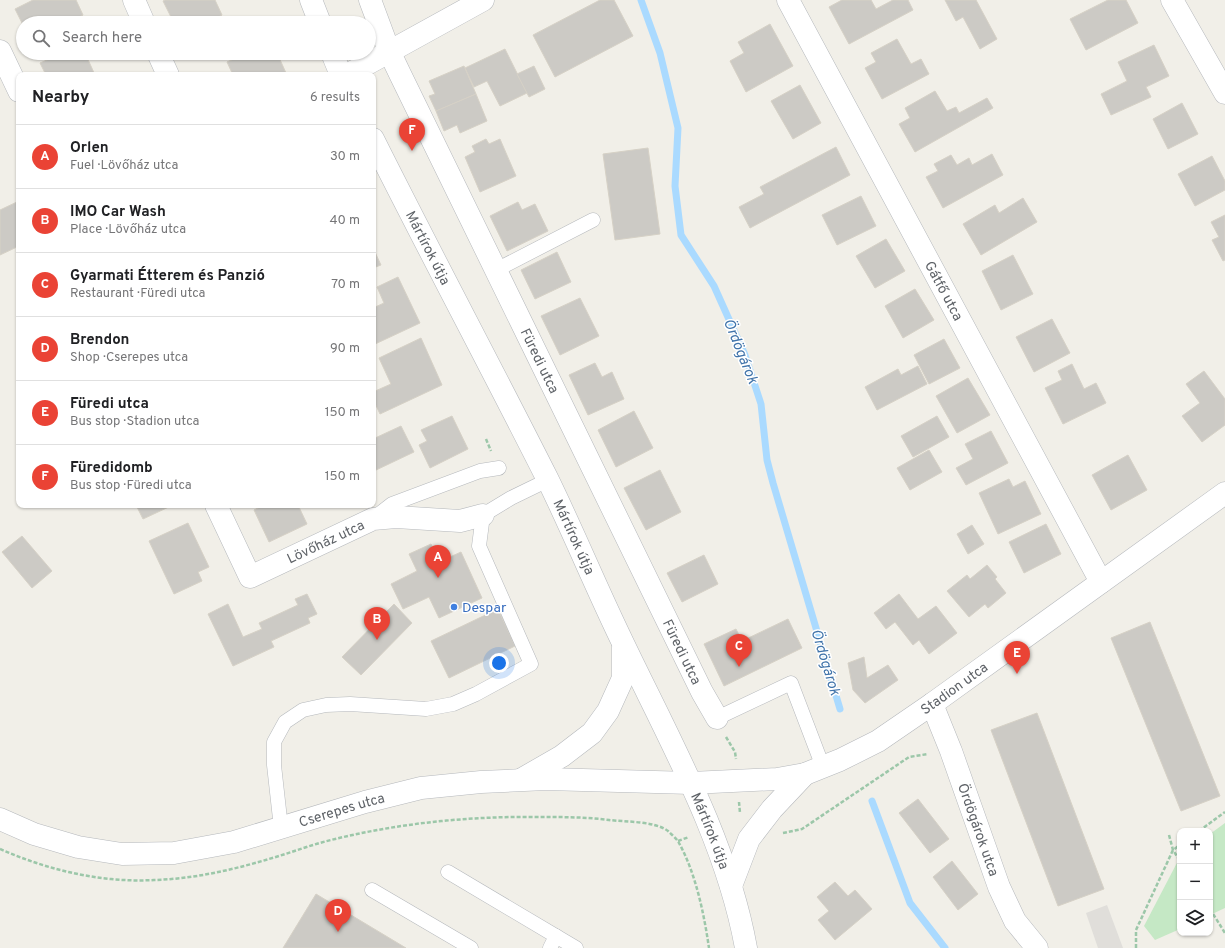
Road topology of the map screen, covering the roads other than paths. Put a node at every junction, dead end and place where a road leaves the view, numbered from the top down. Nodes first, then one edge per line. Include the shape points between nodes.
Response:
1 (134, 0) edge
2 (311, 0) edge
3 (370, 0) edge
4 (483, 0) edge
5 (788, 0) edge
6 (1172, 0) edge
7 (141, 16) edge
8 (317, 16) edge
9 (376, 16) edge
10 (376, 16) edge
11 (0, 51) edge
12 (389, 52) junction
13 (376, 59) edge
14 (161, 60) edge
15 (335, 60) edge
16 (374, 60) edge
17 (167, 72) edge
18 (340, 72) edge
19 (352, 72) edge
20 (16, 85) edge
21 (1225, 93) edge
22 (376, 145) edge
23 (593, 220) dead end
24 (496, 270) junction
25 (499, 468) dead end
26 (548, 480) junction
27 (1225, 493) edge
28 (217, 508) edge
29 (370, 512) edge
30 (483, 515) junction
31 (1101, 582) junction
32 (623, 643) junction
33 (932, 704) junction
34 (721, 727) joint
35 (822, 767) junction
36 (521, 780) junction
37 (691, 783) junction
38 (0, 819) edge
39 (281, 828) junction
40 (448, 872) dead end
41 (731, 886) junction
42 (372, 890) dead end
43 (553, 942) edge
44 (471, 948) edge
45 (576, 948) edge
46 (746, 948) edge
47 (1037, 948) edge

1 - 7 street
2 - 8 street
3 - 10 street, Füredi utca
4 - 12 street
5 - 31 street, Gátfő utca
6 - 21 street
9 - 12 street, Füredi utca
11 - 20 street
12 - 13 street
12 - 24 street, Füredi utca
14 - 17 street
15 - 18 street
16 - 19 street
22 - 26 street, Mártírok útja
23 - 24 lane
24 - 34 street, Füredi utca
25 - 29 lane via 480,471
26 - 30 lane
26 - 32 street, Mártírok útja
27 - 31 street, Stadion utca
28 - 29 street, Lövőház utca via 250,577
29 - 30 street, Lövőház utca via 396,517 460,521
30 - 39 lane via 479,546 531,664 453,704 426,709 350,704 303,710 285,722 274,742
31 - 33 street, Stadion utca
32 - 36 street via 623,678 608,711 592,733 562,756
32 - 37 street, Mártírok útja
33 - 35 street, Stadion utca via 878,740
33 - 47 street, Ördögárok utca via 999,887 1015,921
34 - 35 lane via 791,683
35 - 37 street, Stadion utca via 777,779
35 - 41 street via 772,809 749,839
36 - 37 street, Cserepes utca
36 - 39 street, Cserepes utca via 421,788 364,802
37 - 41 street, Mártírok útja
38 - 39 street, Cserepes utca via 34,834 78,847 122,854 174,853 234,842
40 - 43 lane
41 - 46 street, Mártírok útja via 741,918
42 - 44 lane
43 - 45 lane

